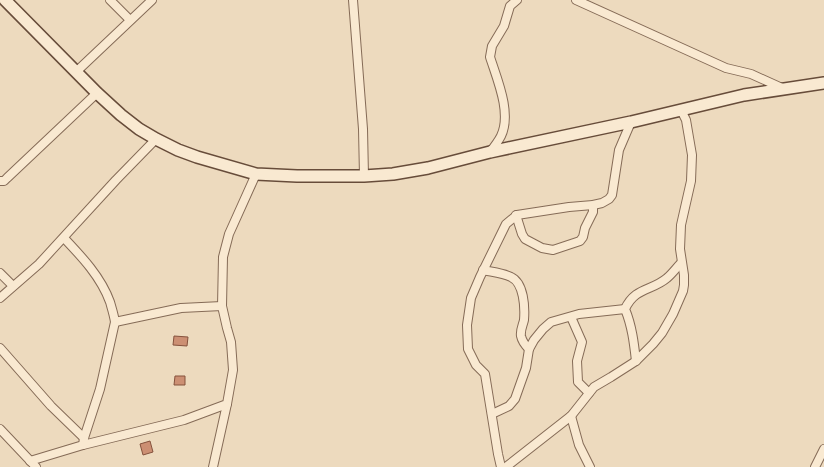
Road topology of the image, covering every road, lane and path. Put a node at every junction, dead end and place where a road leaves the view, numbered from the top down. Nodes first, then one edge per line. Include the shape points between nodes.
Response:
1 (5, 0) edge
2 (110, 0) edge
3 (152, 0) edge
4 (353, 0) edge
5 (517, 0) edge
6 (576, 0) edge
7 (130, 20) junction
8 (76, 72) junction
9 (824, 83) edge
10 (784, 89) junction
11 (97, 92) junction
12 (681, 110) junction
13 (630, 122) junction
14 (156, 140) junction
15 (490, 152) junction
16 (256, 174) junction
17 (364, 176) junction
18 (0, 181) edge
19 (594, 205) junction
20 (516, 215) junction
21 (64, 238) junction
22 (681, 263) junction
23 (484, 270) junction
24 (0, 273) edge
25 (13, 286) junction
26 (0, 298) edge
27 (222, 306) junction
28 (625, 309) junction
29 (572, 317) junction
30 (115, 322) junction
31 (0, 348) edge
32 (529, 349) junction
33 (636, 361) junction
34 (589, 393) junction
35 (227, 404) junction
36 (492, 414) junction
37 (571, 416) junction
38 (0, 429) edge
39 (84, 441) junction
40 (824, 449) edge
41 (30, 461) junction
42 (36, 467) edge
43 (213, 467) edge
44 (502, 467) edge
45 (506, 467) edge
46 (590, 467) edge
47 (815, 467) edge

1 - 8 street
2 - 7 street
3 - 7 street
4 - 17 street
5 - 15 street via 510,6 504,26 490,50 503,96 504,117 501,135
6 - 10 street via 726,68 751,74
7 - 8 street
8 - 11 street
9 - 10 street
10 - 12 street
11 - 14 street via 121,115
11 - 18 street via 7,178
12 - 13 street
12 - 22 street via 692,155 691,181 682,224
13 - 15 street
13 - 19 street via 619,150 612,195
14 - 16 street via 197,157
14 - 21 street
15 - 17 street via 428,168
16 - 17 street
16 - 27 street via 229,234 223,257
19 - 20 street
19 - 20 street via 580,241 553,250 525,239
20 - 23 street via 506,224
21 - 25 street
21 - 30 street via 95,275 110,303
22 - 28 street via 659,284 633,296
22 - 33 street via 683,292 673,314 654,344
23 - 32 street via 517,280 524,318 520,333
23 - 36 street via 471,298 468,348 476,365 485,373
24 - 25 street
25 - 26 street
27 - 30 street via 181,308
27 - 35 street via 232,342 233,370
28 - 29 street
28 - 33 street
29 - 32 street via 547,324
29 - 34 street via 582,342 577,361 578,382
30 - 39 street
31 - 39 street
32 - 36 street via 515,399 509,406
33 - 34 street
34 - 37 street
35 - 39 street via 184,420
35 - 43 street
36 - 44 street
37 - 45 street
37 - 46 street via 579,445
38 - 41 street
39 - 41 street
40 - 47 street
41 - 42 street

